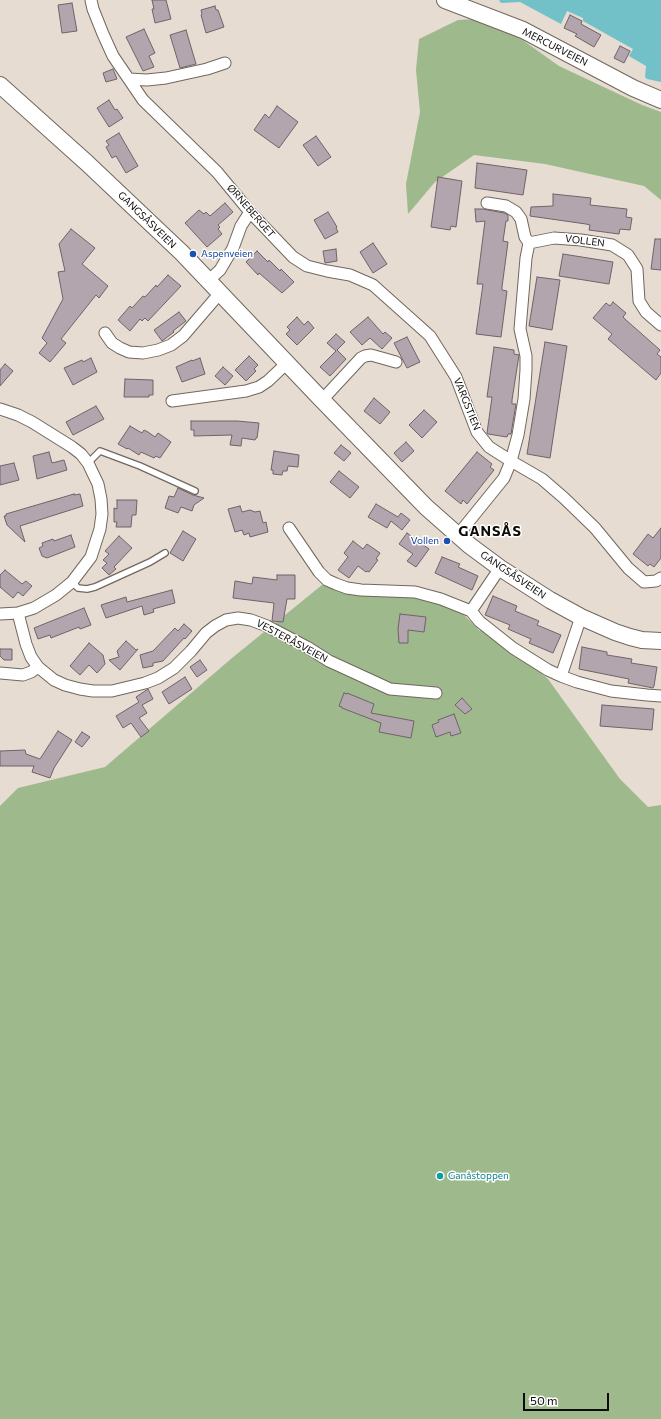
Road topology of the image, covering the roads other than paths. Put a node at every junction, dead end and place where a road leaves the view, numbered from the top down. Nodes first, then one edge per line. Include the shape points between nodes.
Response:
1 (92, 0) edge
2 (445, 0) edge
3 (226, 63) dead end
4 (129, 80) junction
5 (0, 85) edge
6 (661, 100) edge
7 (487, 203) dead end
8 (250, 212) junction
9 (529, 242) junction
10 (209, 280) junction
11 (220, 293) junction
12 (397, 305) joint
13 (661, 326) edge
14 (105, 333) dead end
15 (396, 362) dead end
16 (287, 363) junction
17 (322, 400) junction
18 (172, 401) dead end
19 (0, 408) edge
20 (511, 461) junction
21 (88, 463) junction
22 (195, 491) dead end
23 (289, 528) dead end
24 (457, 536) junction
25 (165, 553) dead end
26 (500, 568) junction
27 (661, 578) edge
28 (72, 582) junction
29 (2, 611) edge
30 (471, 611) junction
31 (18, 613) junction
32 (581, 617) junction
33 (661, 641) edge
34 (38, 667) junction
35 (0, 673) edge
36 (561, 676) junction
37 (436, 693) dead end
38 (661, 696) edge

1 - 4 street, ØRNEBERGET via 93,9 113,56
2 - 6 street, MERCURVEIEN via 523,30
3 - 4 street via 166,78
4 - 8 street, ØRNEBERGET via 143,100 217,172
5 - 10 street, GANGSÅSVEIEN via 149,221
7 - 9 street via 506,206 516,212
8 - 10 street via 220,270
8 - 12 street, ØRNEBERGET via 293,257 302,263 350,275 373,284
9 - 13 street, VOLLEN via 554,238 612,244 628,255 637,269 639,301 646,312
9 - 20 street via 520,329 526,356 525,392
10 - 11 street, GANGSÅSVEIEN
11 - 14 street via 183,336 158,350 129,352 112,343
11 - 16 street, GANGSÅSVEIEN
12 - 20 street, VARGSTIEN via 430,336 456,377 477,432 489,446
15 - 17 street via 371,355 361,358
16 - 17 street, GANGSÅSVEIEN
16 - 18 street via 268,380 246,391
17 - 24 street, GANGSÅSVEIEN
19 - 21 street via 25,419 65,443 81,454
20 - 24 street via 504,478
20 - 27 street via 542,479 564,498 644,582 656,582
21 - 22 lane via 100,451
21 - 28 street via 98,484 101,499 100,529 91,557
23 - 30 street via 326,580 361,590 415,592
24 - 26 street, GANGSÅSVEIEN
25 - 28 lane via 95,587 78,588
26 - 30 street
26 - 32 street, GANGSÅSVEIEN
28 - 31 street via 46,602
29 - 31 street
30 - 36 street via 479,621 513,648
31 - 34 street, VESTERÅSVEIEN via 26,644
32 - 33 street, GANGSÅSVEIEN via 630,637
32 - 36 street
34 - 35 street via 23,675
34 - 37 street, VESTERÅSVEIEN via 54,680 80,689 112,691 128,688 145,683 174,668 206,633 226,620 238,618 267,626 329,661 390,688
36 - 38 street via 599,688

